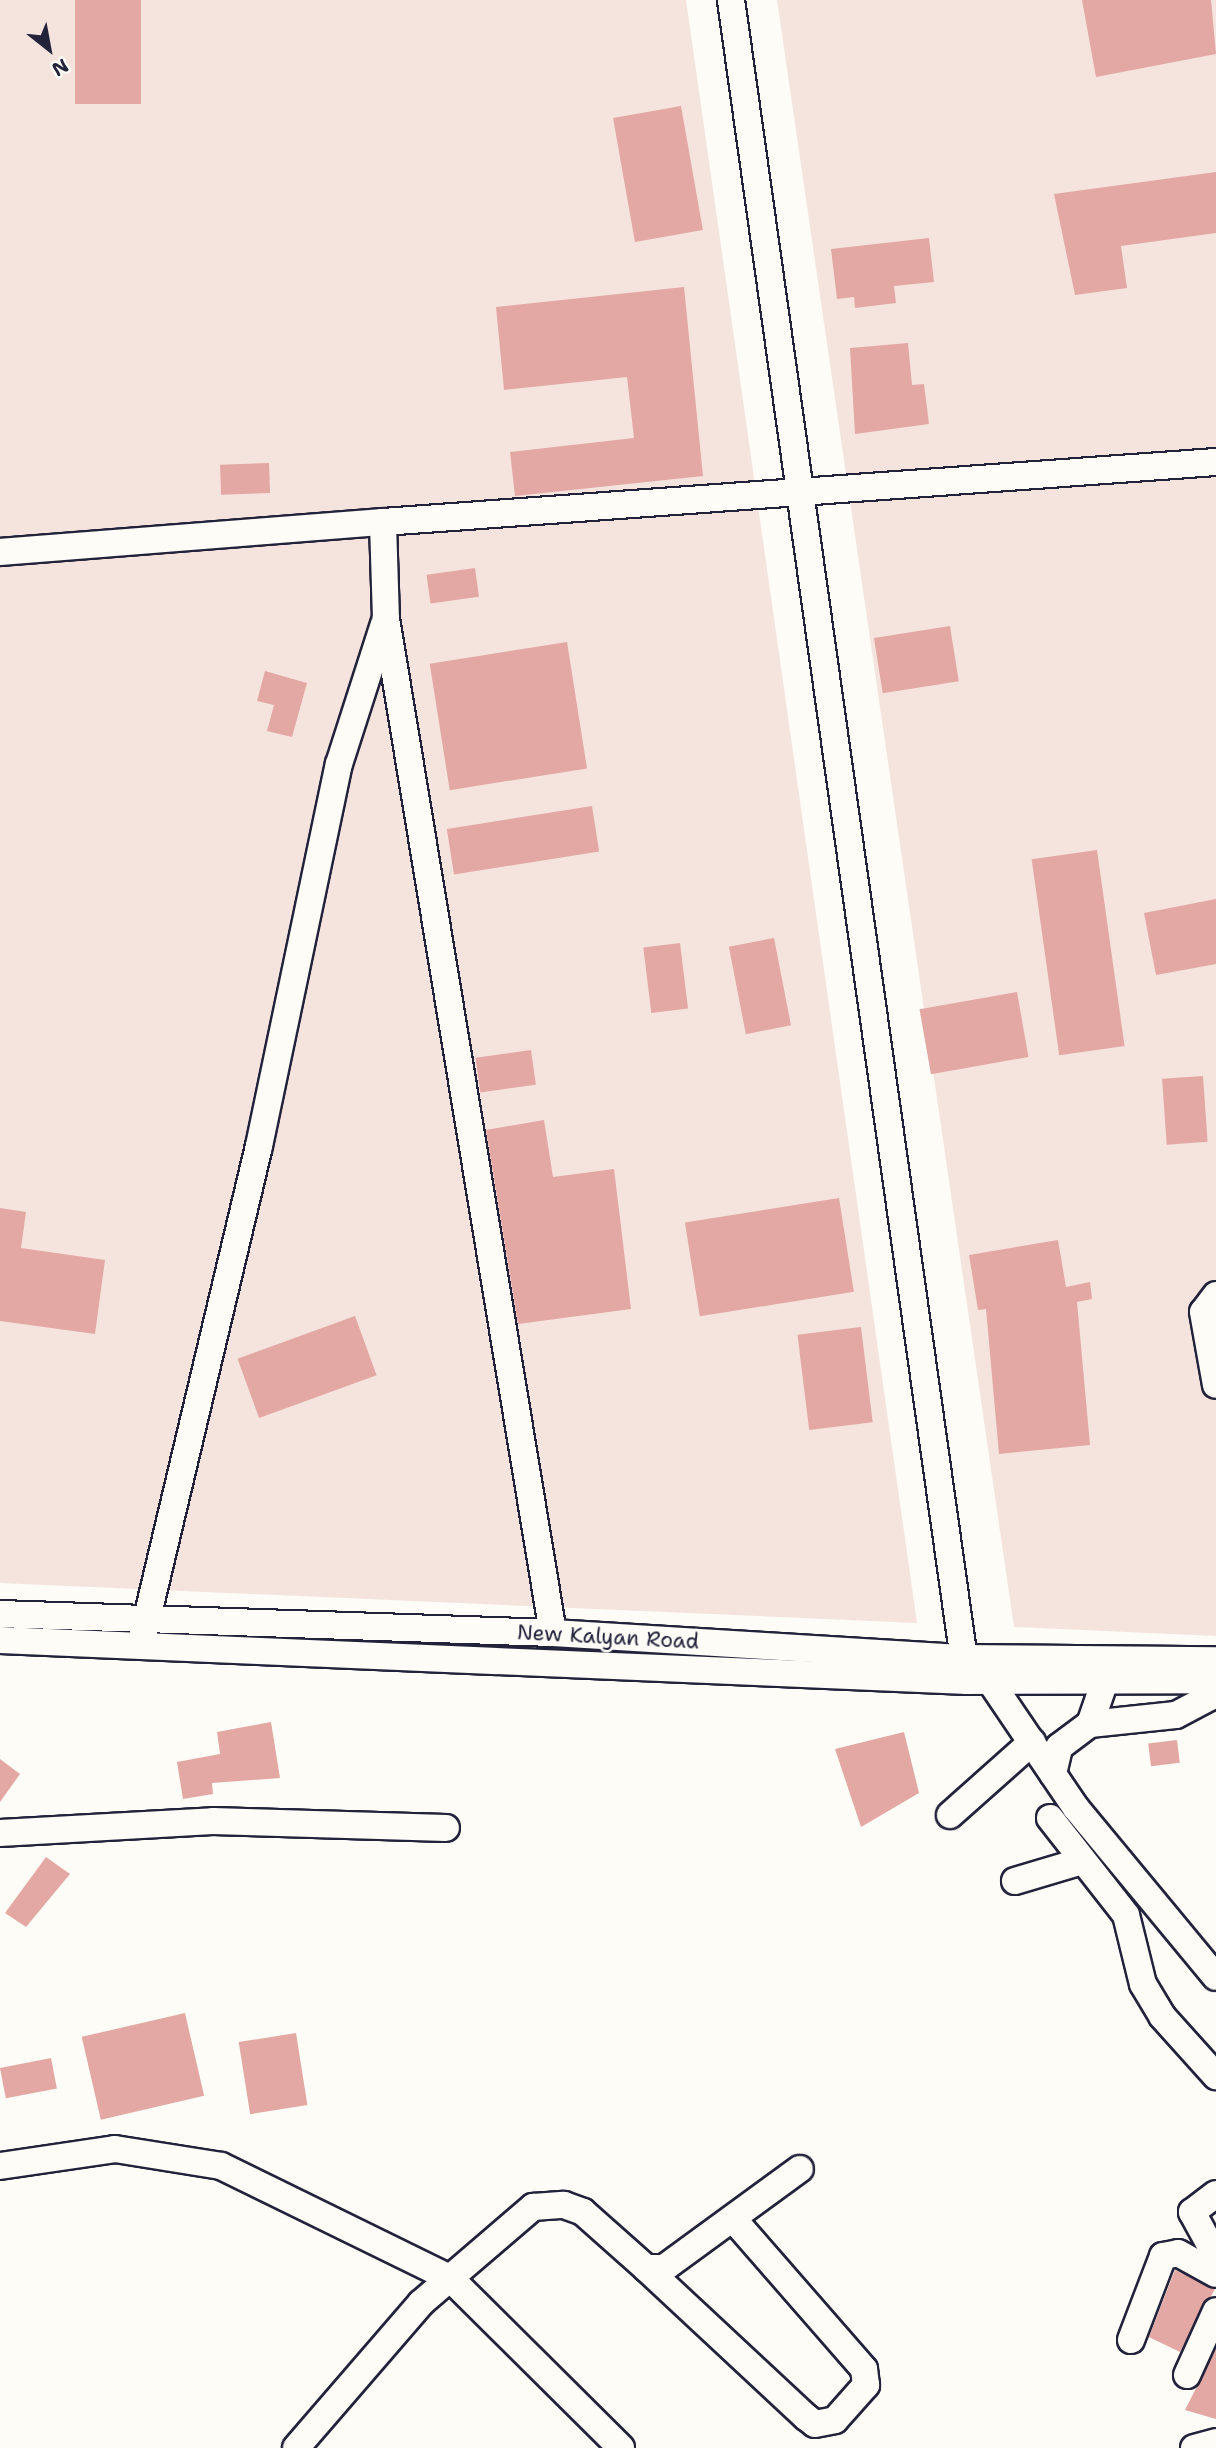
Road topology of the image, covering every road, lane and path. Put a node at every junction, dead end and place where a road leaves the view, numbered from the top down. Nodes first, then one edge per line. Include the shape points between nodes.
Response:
1 (731, 0) edge
2 (1216, 462) edge
3 (797, 488) junction
4 (383, 522) junction
5 (0, 552) edge
6 (386, 619) junction
7 (1216, 1296) edge
8 (1216, 1385) edge
9 (0, 1614) edge
10 (144, 1632) junction
11 (553, 1633) junction
12 (0, 1640) edge
13 (1216, 1660) edge
14 (1052, 1670) junction
15 (974, 1673) junction
16 (1105, 1681) junction
17 (1216, 1683) edge
18 (1090, 1724) junction
19 (1026, 1734) junction
20 (1053, 1774) junction
21 (950, 1815) dead end
22 (1050, 1818) dead end
23 (446, 1828) dead end
24 (0, 1833) edge
25 (1082, 1861) junction
26 (1125, 1869) junction
27 (1015, 1881) dead end
28 (1105, 1886) junction
29 (1216, 1977) edge
30 (1216, 2076) edge
31 (0, 2166) edge
32 (800, 2169) dead end
33 (1216, 2194) edge
34 (734, 2220) junction
35 (1216, 2256) edge
36 (646, 2268) junction
37 (1216, 2274) edge
38 (450, 2278) junction
39 (1216, 2311) edge
40 (1131, 2340) dead end
41 (1187, 2375) dead end
42 (1216, 2442) edge
43 (296, 2448) edge
44 (621, 2448) edge
45 (1194, 2448) edge

1 - 3 street
2 - 3 street
3 - 4 street
3 - 15 street
4 - 5 street
4 - 6 street
6 - 10 street via 340,764 253,1173
6 - 11 street
7 - 8 street via 1203,1312
9 - 10 street, New Kalyan Road
10 - 11 street, New Kalyan Road
10 - 12 street, New Kalyan Road
10 - 15 street, New Kalyan Road
11 - 15 street, New Kalyan Road
13 - 14 street, New Kalyan Road
14 - 15 street, New Kalyan Road
14 - 16 street, New Kalyan Road
15 - 19 street
16 - 17 street, New Kalyan Road
16 - 18 street
17 - 18 street via 1210,1697 1176,1716
18 - 20 street via 1059,1747
19 - 20 street
19 - 21 street
20 - 26 street
22 - 25 street
23 - 24 street via 214,1821
25 - 27 street
25 - 28 street
26 - 28 street
26 - 29 street
28 - 30 street via 1126,1915 1143,1984 1162,2016
31 - 38 street via 115,2149 221,2166
32 - 34 street
33 - 35 street via 1192,2212
34 - 36 street via 682,2260
34 - 36 street via 864,2369 866,2385 835,2420 815,2424 806,2417
36 - 38 street via 583,2212 564,2205 533,2207
37 - 40 street via 1178,2253 1163,2256
38 - 43 street via 421,2303
38 - 44 street
39 - 41 street
42 - 45 street

